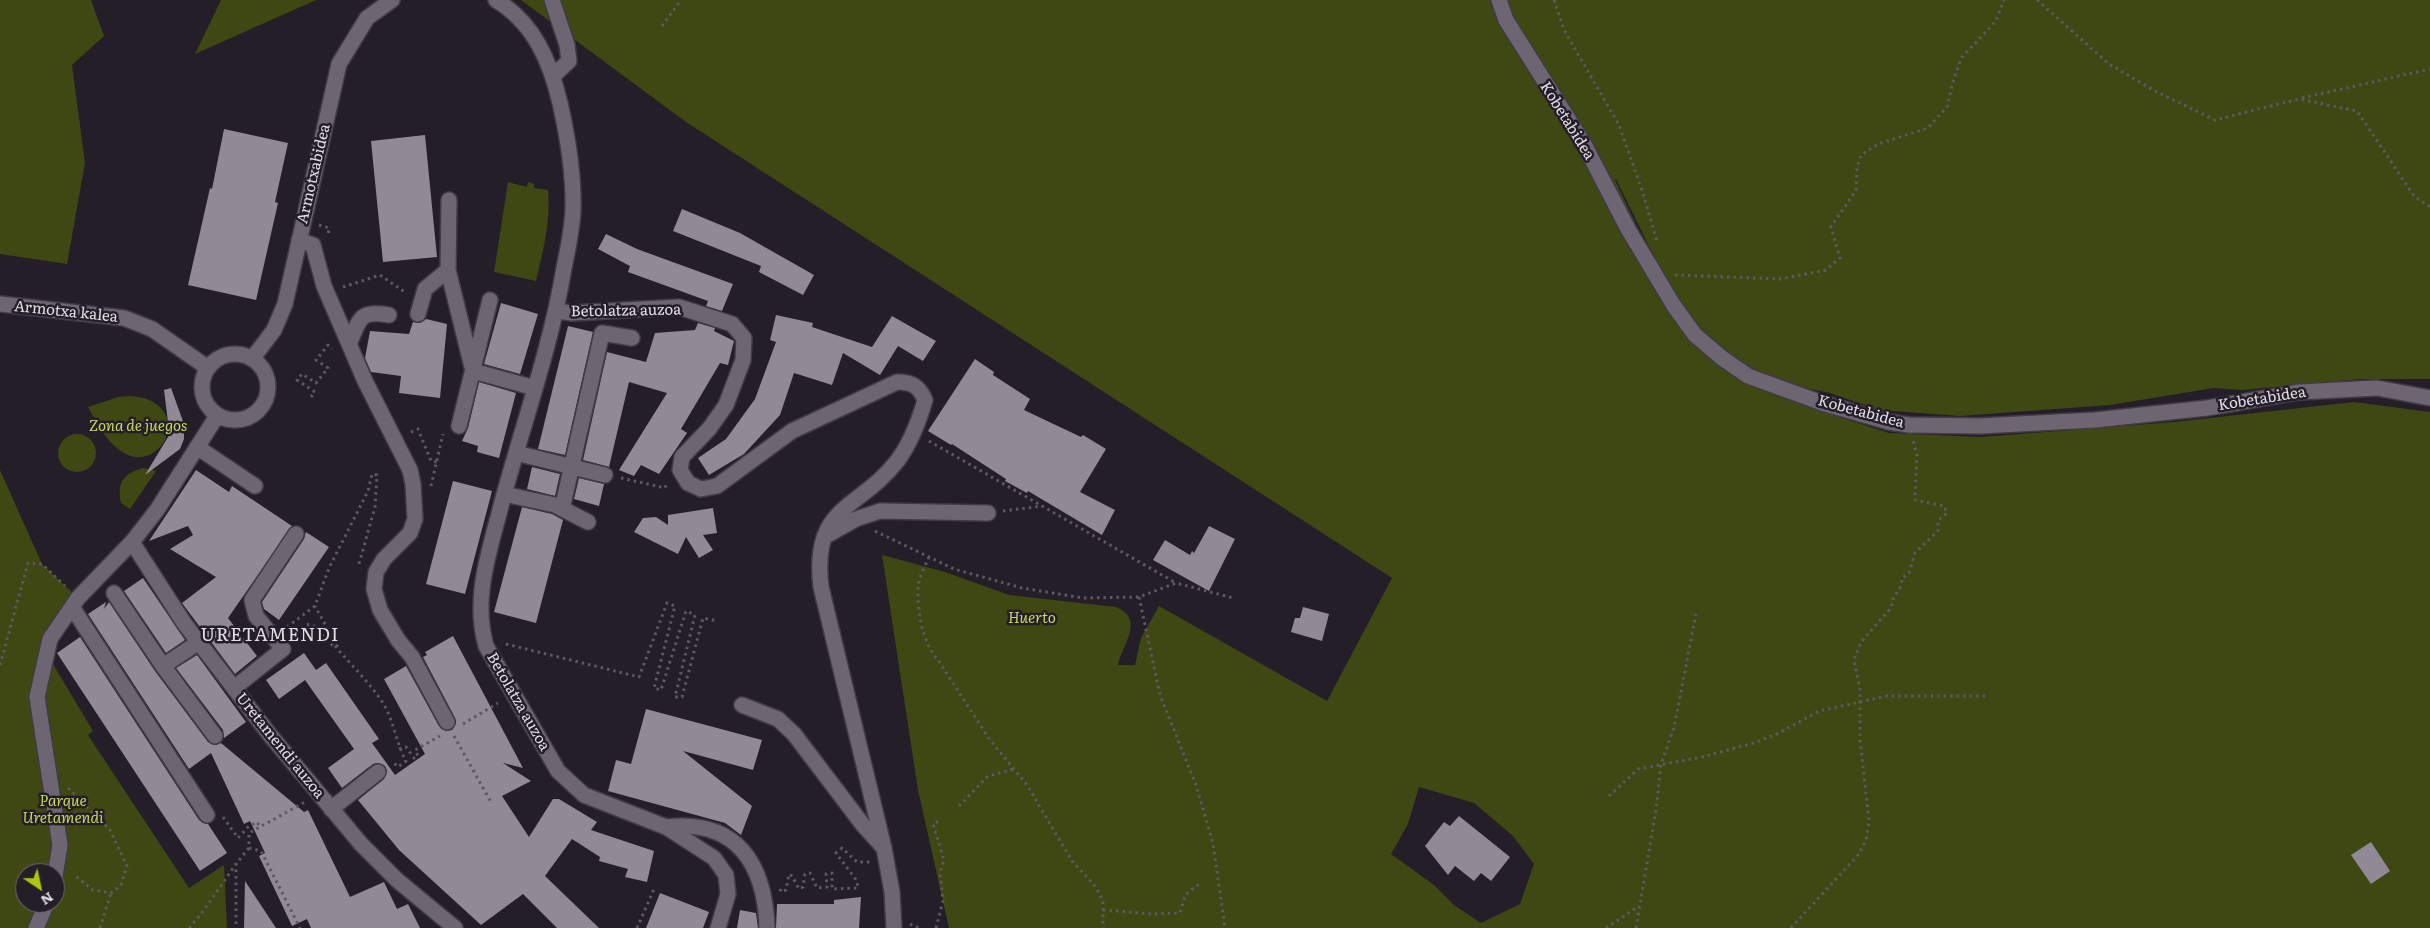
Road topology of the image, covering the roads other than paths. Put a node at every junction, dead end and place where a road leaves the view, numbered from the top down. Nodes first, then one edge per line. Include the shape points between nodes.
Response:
1 (392, 0) edge
2 (496, 0) edge
3 (552, 0) edge
4 (1499, 0) edge
5 (554, 76) junction
6 (449, 200) dead end
7 (299, 240) junction
8 (448, 270) junction
9 (490, 300) dead end
10 (0, 304) edge
11 (557, 311) junction
12 (418, 314) dead end
13 (389, 316) dead end
14 (632, 338) dead end
15 (350, 342) junction
16 (252, 359) junction
17 (208, 368) junction
18 (473, 371) junction
19 (535, 388) junction
20 (2430, 398) edge
21 (217, 416) junction
22 (459, 426) dead end
23 (197, 447) junction
24 (516, 453) junction
25 (572, 467) junction
26 (605, 475) road end
27 (255, 486) dead end
28 (504, 494) junction
29 (562, 509) junction
30 (988, 513) road end
31 (588, 522) dead end
32 (296, 534) dead end
33 (824, 537) junction
34 (132, 542) junction
35 (114, 593) dead end
36 (75, 602) junction
37 (198, 642) junction
38 (164, 666) junction
39 (234, 688) junction
40 (742, 705) dead end
41 (449, 726) road end
42 (215, 736) dead end
43 (378, 772) dead end
44 (331, 808) junction
45 (214, 814) road end
46 (666, 828) junction
47 (884, 848) junction
48 (57, 863) edge
49 (43, 913) edge
50 (448, 926) edge
51 (36, 928) edge
52 (718, 928) edge
53 (767, 928) edge
54 (894, 928) edge

1 - 7 street, Armotxabidea via 367,18 339,64
2 - 5 street via 511,9 529,27
3 - 5 street via 569,61
4 - 20 street, Kobetabidea via 1506,20 1584,144 1628,229 1674,306 1696,334 1748,376 1822,403 1909,425 1980,426 2094,420 2207,408 2298,392 2378,388
5 - 11 street via 571,163 573,212
6 - 8 street
7 - 15 street via 313,244 324,286
7 - 16 street, Armotxabidea via 284,304 274,330
8 - 12 street via 425,289
8 - 18 street
9 - 18 street
10 - 17 street, Armotxa kalea via 124,318 152,329
11 - 19 street, Betolatza auzoa
11 - 33 street, Betolatza auzoa via 679,307 732,324 744,338 743,360 726,405 709,429 682,457 680,470 688,483 702,489 717,486 792,432 897,382 910,382 920,389 925,400 913,432 897,460 834,518
13 - 15 street via 372,312 366,314 360,319
14 - 25 street, Betolatza auzoa via 602,332
15 - 41 street via 388,429 410,470 413,484 415,519 410,533 384,558 376,572 374,590 380,610 412,657
16 - 17 street via 238,354 226,355
16 - 21 street via 264,372 268,383 263,404 246,419
17 - 21 street via 201,387 207,405
18 - 19 street
18 - 22 street
19 - 24 street, Betolatza auzoa
21 - 23 street
23 - 27 street
23 - 34 street via 157,510
24 - 25 street
24 - 28 street, Betolatza auzoa
25 - 26 street
25 - 29 street, Betolatza auzoa
28 - 29 street
28 - 46 street, Betolatza auzoa via 482,580 480,626 486,646 558,771 584,794
29 - 31 street
30 - 33 street via 880,511
32 - 39 street via 252,600 256,616 283,649
33 - 47 street, Betolatza auzoa via 818,562 821,587
34 - 36 street
34 - 37 street, Uretamendi auzoa
35 - 38 street
36 - 45 street
36 - 48 street via 50,639 37,697 60,845
37 - 38 street
37 - 39 street, Uretamendi auzoa
38 - 42 street
39 - 44 street, Uretamendi auzoa
40 - 47 street via 778,719 794,734
43 - 44 street
44 - 50 street, Uretamendi auzoa via 361,844
46 - 52 street, Betolatza auzoa via 714,858 726,874 728,894
46 - 53 street, Betolatza auzoa via 685,825 722,834 744,853 755,867 762,885
47 - 54 street, Betolatza auzoa
49 - 51 street

